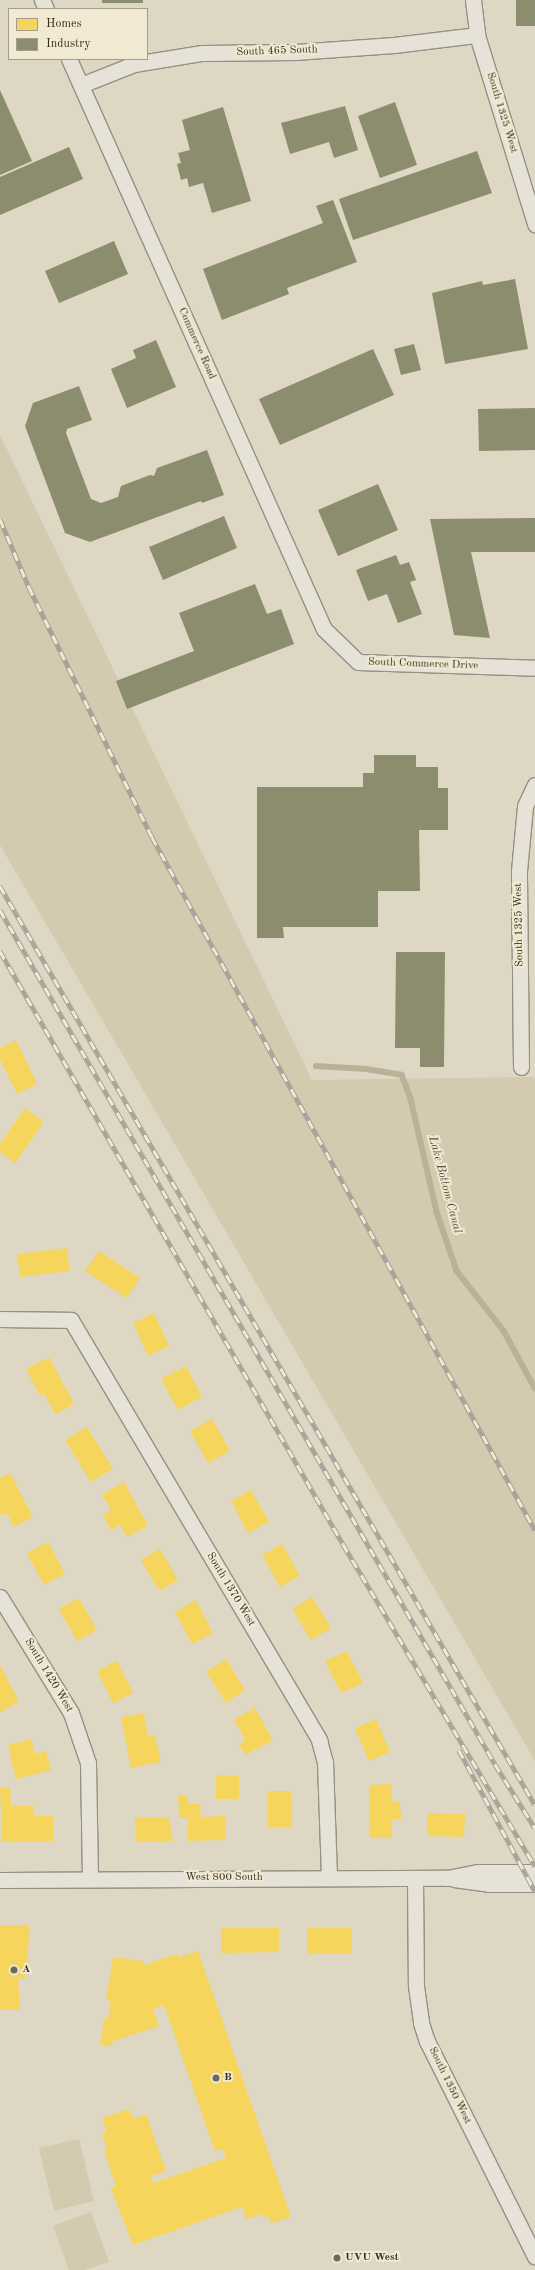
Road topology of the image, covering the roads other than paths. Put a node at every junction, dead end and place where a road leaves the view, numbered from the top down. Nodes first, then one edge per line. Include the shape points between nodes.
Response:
1 (473, 0) edge
2 (477, 35) junction
3 (69, 60) edge
4 (81, 85) junction
5 (535, 224) edge
6 (324, 629) joint
7 (535, 668) edge
8 (535, 785) edge
9 (521, 1067) dead end
10 (0, 1319) edge
11 (0, 1598) edge
12 (535, 1872) edge
13 (329, 1878) junction
14 (415, 1878) junction
15 (447, 1878) junction
16 (90, 1879) junction
17 (0, 1880) edge
18 (535, 1884) edge
19 (535, 2257) edge

1 - 2 street, South 1325 West
2 - 4 street, South 465 South via 394,45 295,52 202,53 134,64
2 - 5 street, South 1325 West
3 - 4 street, Commerce Road
4 - 6 street, Commerce Road
6 - 7 street, South Commerce Drive via 358,662
8 - 9 street, South 1325 West via 525,806 519,871
10 - 13 street, South 1370 West via 71,1320 319,1740 325,1762
11 - 16 street, South 1420 West via 71,1713 88,1763
12 - 15 street, West 800 South via 478,1872
13 - 14 street, West 800 South
13 - 16 street, West 800 South
14 - 15 street, West 800 South
14 - 19 street, South 1350 West via 416,1986 426,2041
15 - 18 street, West 800 South via 489,1884
16 - 17 street, West 800 South

